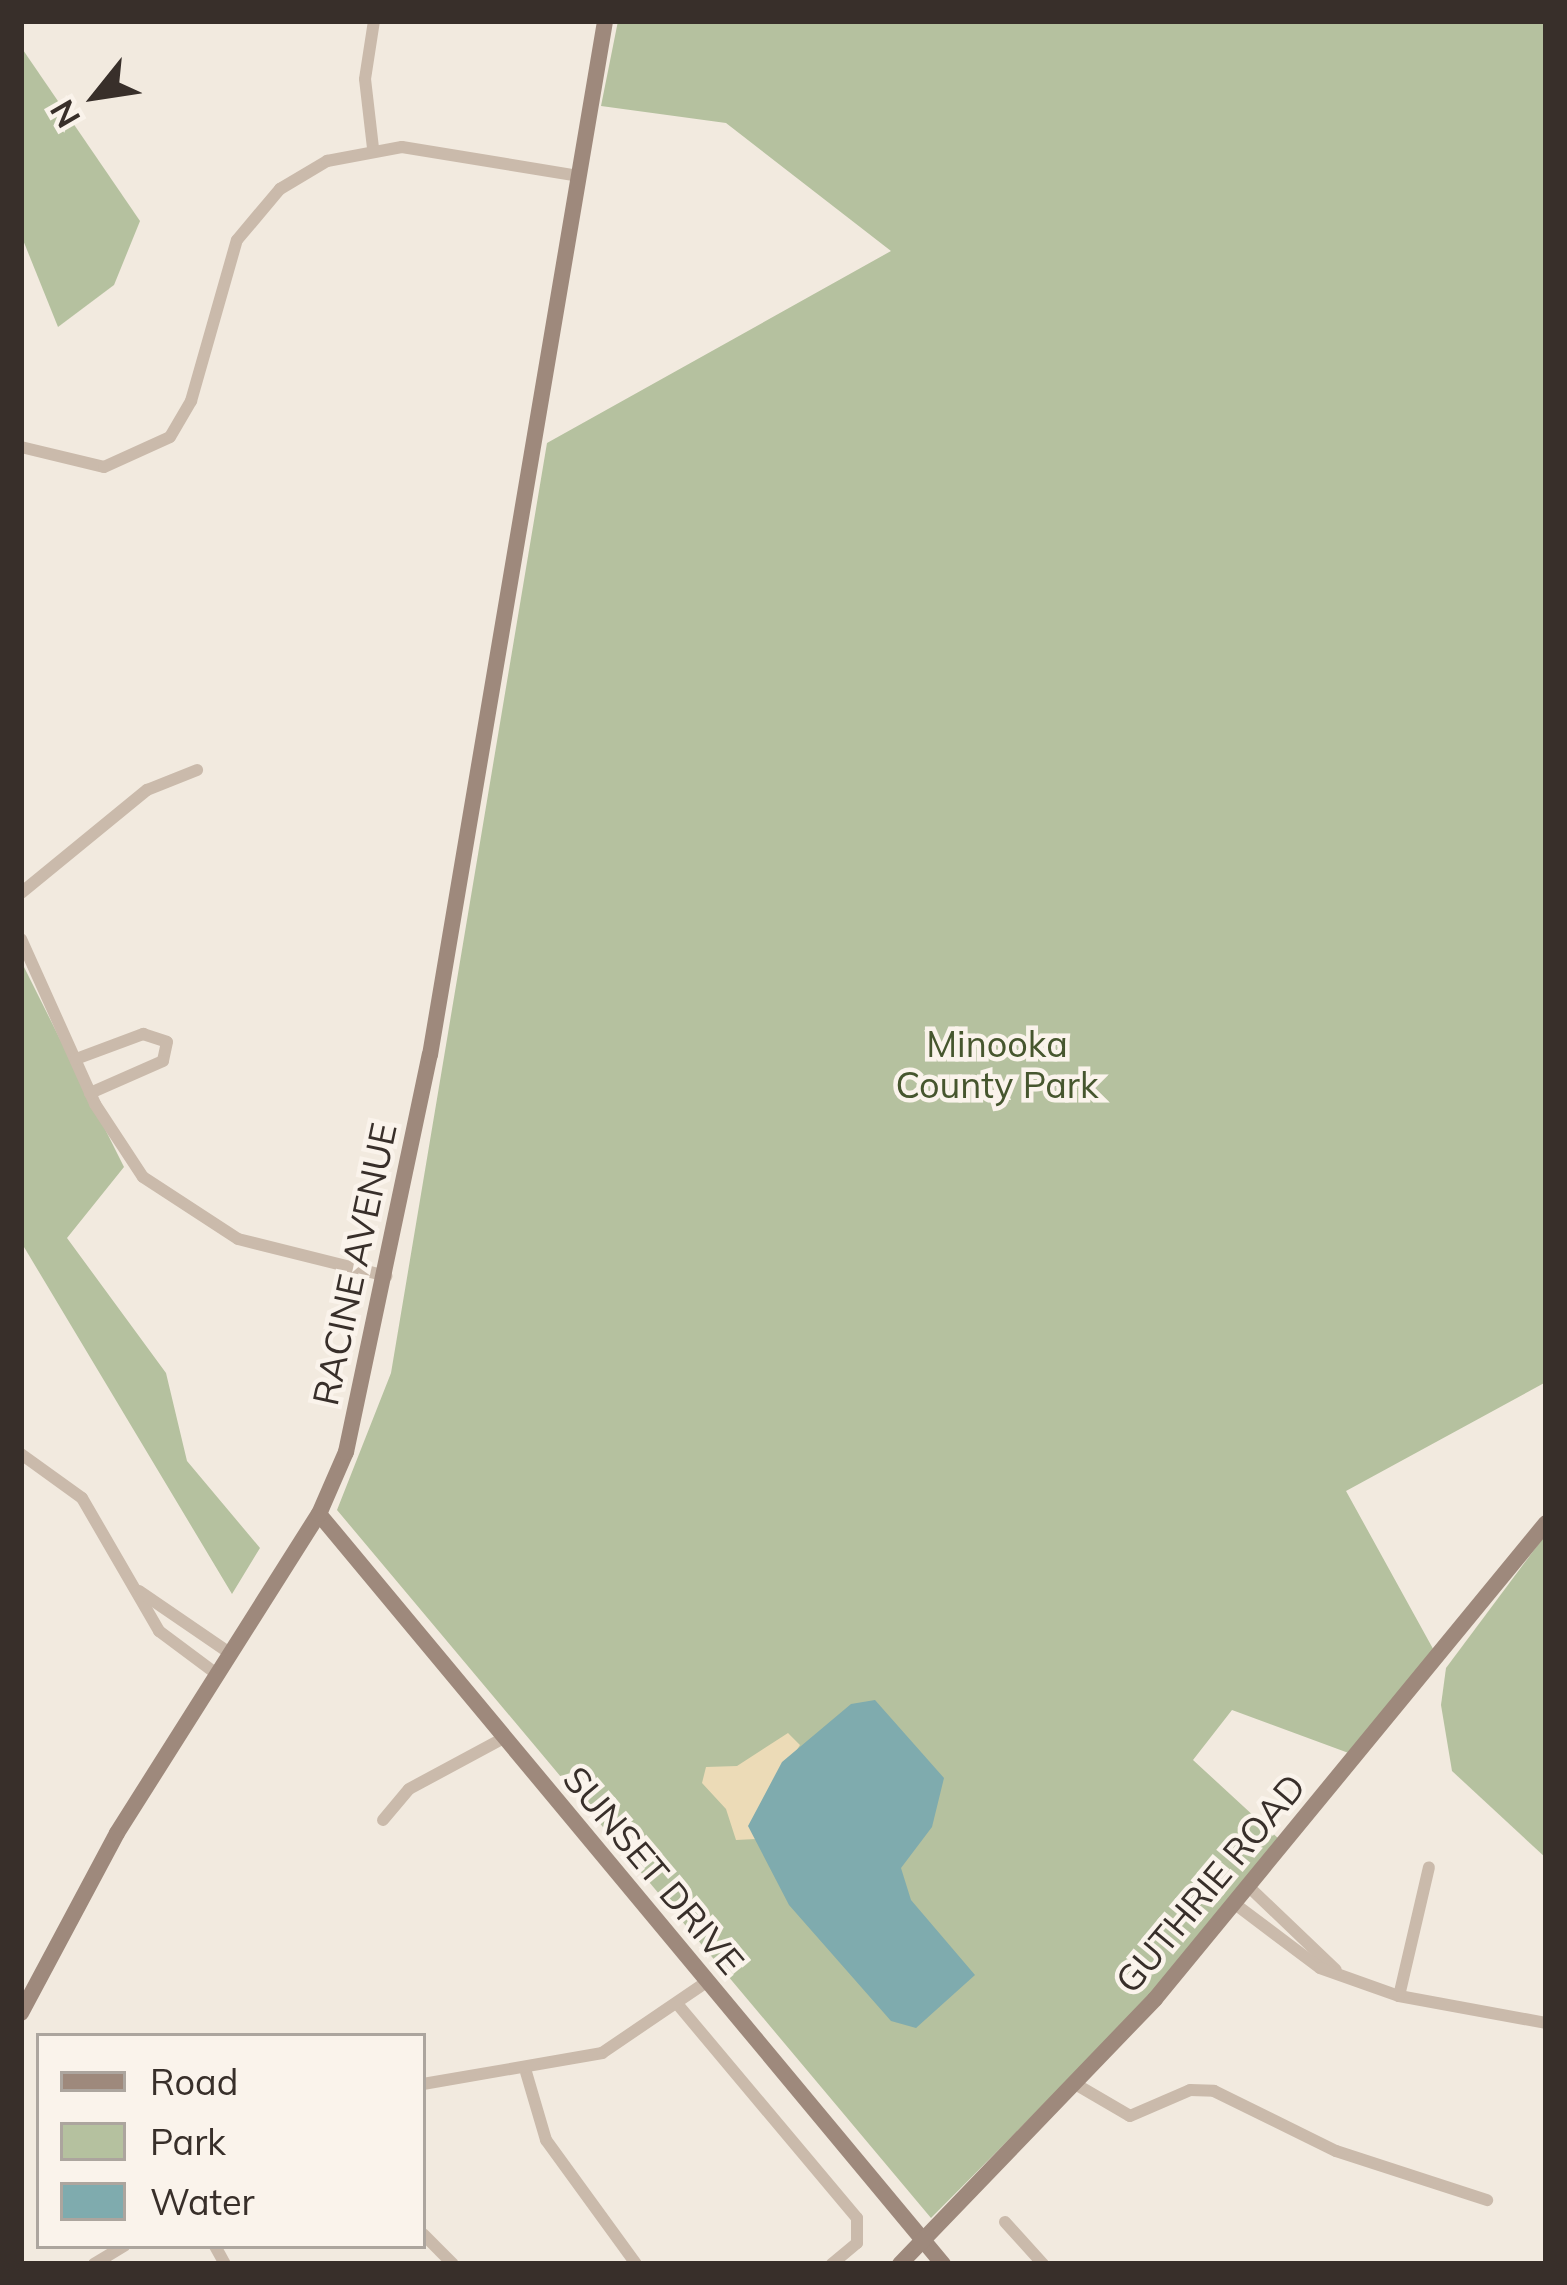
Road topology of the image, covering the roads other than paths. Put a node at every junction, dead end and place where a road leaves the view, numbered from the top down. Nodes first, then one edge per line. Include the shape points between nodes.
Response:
1 (374, 21) edge
2 (605, 21) edge
3 (373, 148) junction
4 (580, 176) junction
5 (21, 447) edge
6 (197, 770) dead end
7 (21, 893) edge
8 (21, 939) edge
9 (76, 1059) junction
10 (90, 1093) junction
11 (388, 1276) junction
12 (21, 1454) edge
13 (320, 1514) junction
14 (1546, 1523) edge
15 (139, 1592) junction
16 (231, 1654) junction
17 (218, 1675) junction
18 (502, 1739) junction
19 (383, 1820) dead end
20 (1429, 1867) dead end
21 (1250, 1887) junction
22 (1235, 1904) junction
23 (1294, 1925) junction
24 (1280, 1940) junction
25 (1336, 1970) junction
26 (705, 1983) junction
27 (1399, 1996) junction
28 (679, 2006) junction
29 (21, 2013) edge
30 (1546, 2023) edge
31 (526, 2072) junction
32 (426, 2084) edge
33 (1078, 2085) junction
34 (1486, 2200) dead end
35 (1005, 2222) dead end
36 (426, 2237) edge
37 (927, 2244) junction
38 (453, 2264) edge
39 (636, 2264) edge
40 (832, 2264) edge
41 (900, 2264) edge
42 (943, 2264) edge
43 (1043, 2264) edge

1 - 3 street via 365,79
2 - 4 main road, RACINE AVENUE
3 - 4 street
3 - 5 street via 300,174 250,218 221,278 191,401 170,437 104,467
4 - 11 main road, RACINE AVENUE
6 - 7 street via 147,790
8 - 9 street
9 - 10 street
9 - 10 street via 143,1034 167,1042 163,1061
10 - 11 street via 129,1160 188,1213 238,1239
11 - 13 main road, RACINE AVENUE via 351,1433
12 - 15 street via 82,1498
13 - 16 main road, RACINE AVENUE
13 - 18 main road, SUNSET DRIVE
14 - 21 main road, GUTHRIE ROAD
15 - 16 street
15 - 17 street via 164,1637
16 - 17 main road, RACINE AVENUE
17 - 29 main road, RACINE AVENUE via 117,1833
18 - 19 street via 409,1789
18 - 26 main road, SUNSET DRIVE
20 - 27 street
21 - 22 main road, GUTHRIE ROAD
21 - 23 street
22 - 24 street
22 - 33 main road, GUTHRIE ROAD
23 - 24 street
23 - 25 street
24 - 25 street via 1311,1965
25 - 27 street
26 - 28 street
26 - 37 main road, SUNSET DRIVE
27 - 30 street
28 - 31 street via 614,2048
28 - 40 street via 848,2206 860,2236
31 - 32 street
31 - 39 street via 546,2140
33 - 34 street via 1130,2116 1190,2090 1214,2091 1336,2151
33 - 37 main road, GUTHRIE ROAD
35 - 43 street
36 - 38 street
37 - 41 main road, GUTHRIE ROAD
37 - 42 main road, SUNSET DRIVE

